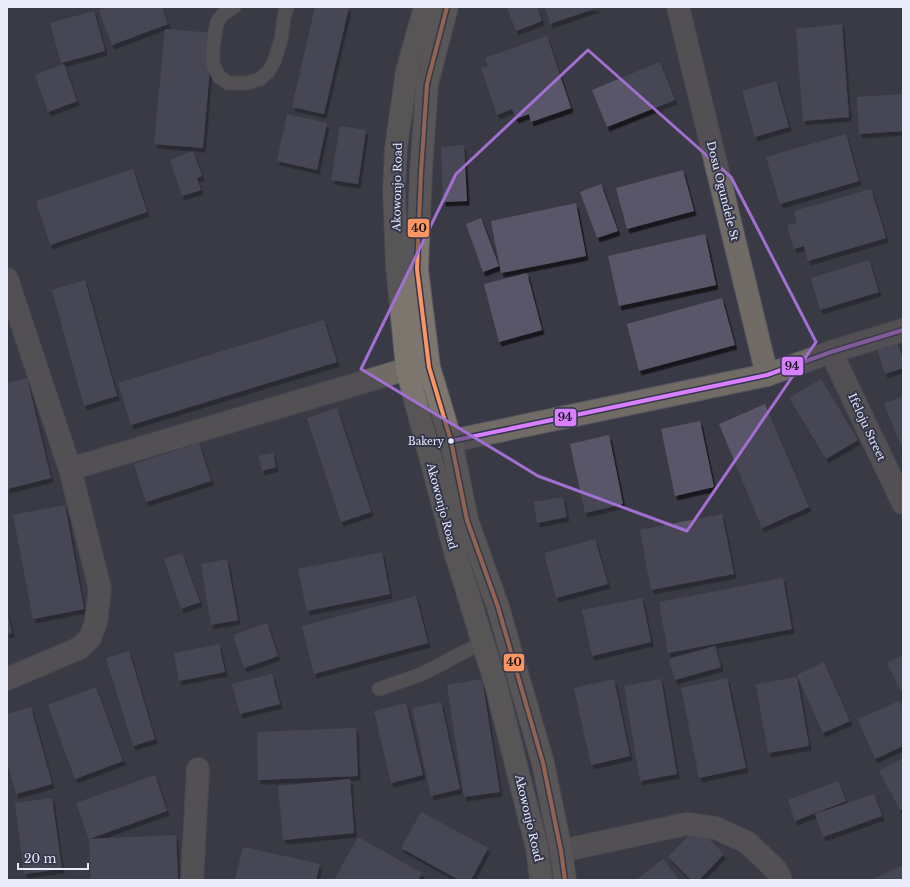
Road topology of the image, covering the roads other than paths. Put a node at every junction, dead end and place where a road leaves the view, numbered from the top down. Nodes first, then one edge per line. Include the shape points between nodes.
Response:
1 (234, 7) edge
2 (287, 7) edge
3 (425, 7) edge
4 (447, 7) edge
5 (678, 7) edge
6 (7, 279) edge
7 (903, 330) edge
8 (831, 352) junction
9 (407, 368) junction
10 (767, 375) junction
11 (451, 442) junction
12 (70, 469) junction
13 (903, 503) edge
14 (483, 642) junction
15 (7, 679) edge
16 (379, 689) dead end
17 (198, 769) dead end
18 (561, 851) junction
19 (192, 880) edge
20 (542, 880) edge
21 (565, 880) edge
22 (781, 880) edge

1 - 2 lane via 223,14 217,22 213,48 214,64 220,78 228,82 246,83 260,79 274,62
3 - 9 main road, Akowonjo Road via 407,71 396,148 394,190 397,266
4 - 11 main road, Akowonjo Road via 427,84 417,269 429,367
5 - 10 street, Dosu Ogundele St
6 - 12 street
7 - 8 street
8 - 10 street
8 - 13 street, Ifeloju Street
9 - 12 street
9 - 14 main road, Akowonjo Road via 456,555
10 - 11 street
11 - 18 main road, Akowonjo Road via 467,520 498,607 543,763
12 - 15 street via 100,589 96,622 90,638 80,648
14 - 16 lane via 422,674
14 - 20 main road, Akowonjo Road via 522,787
17 - 19 street
18 - 21 main road, Akowonjo Road
18 - 22 street via 686,824 716,828 748,843 776,870

